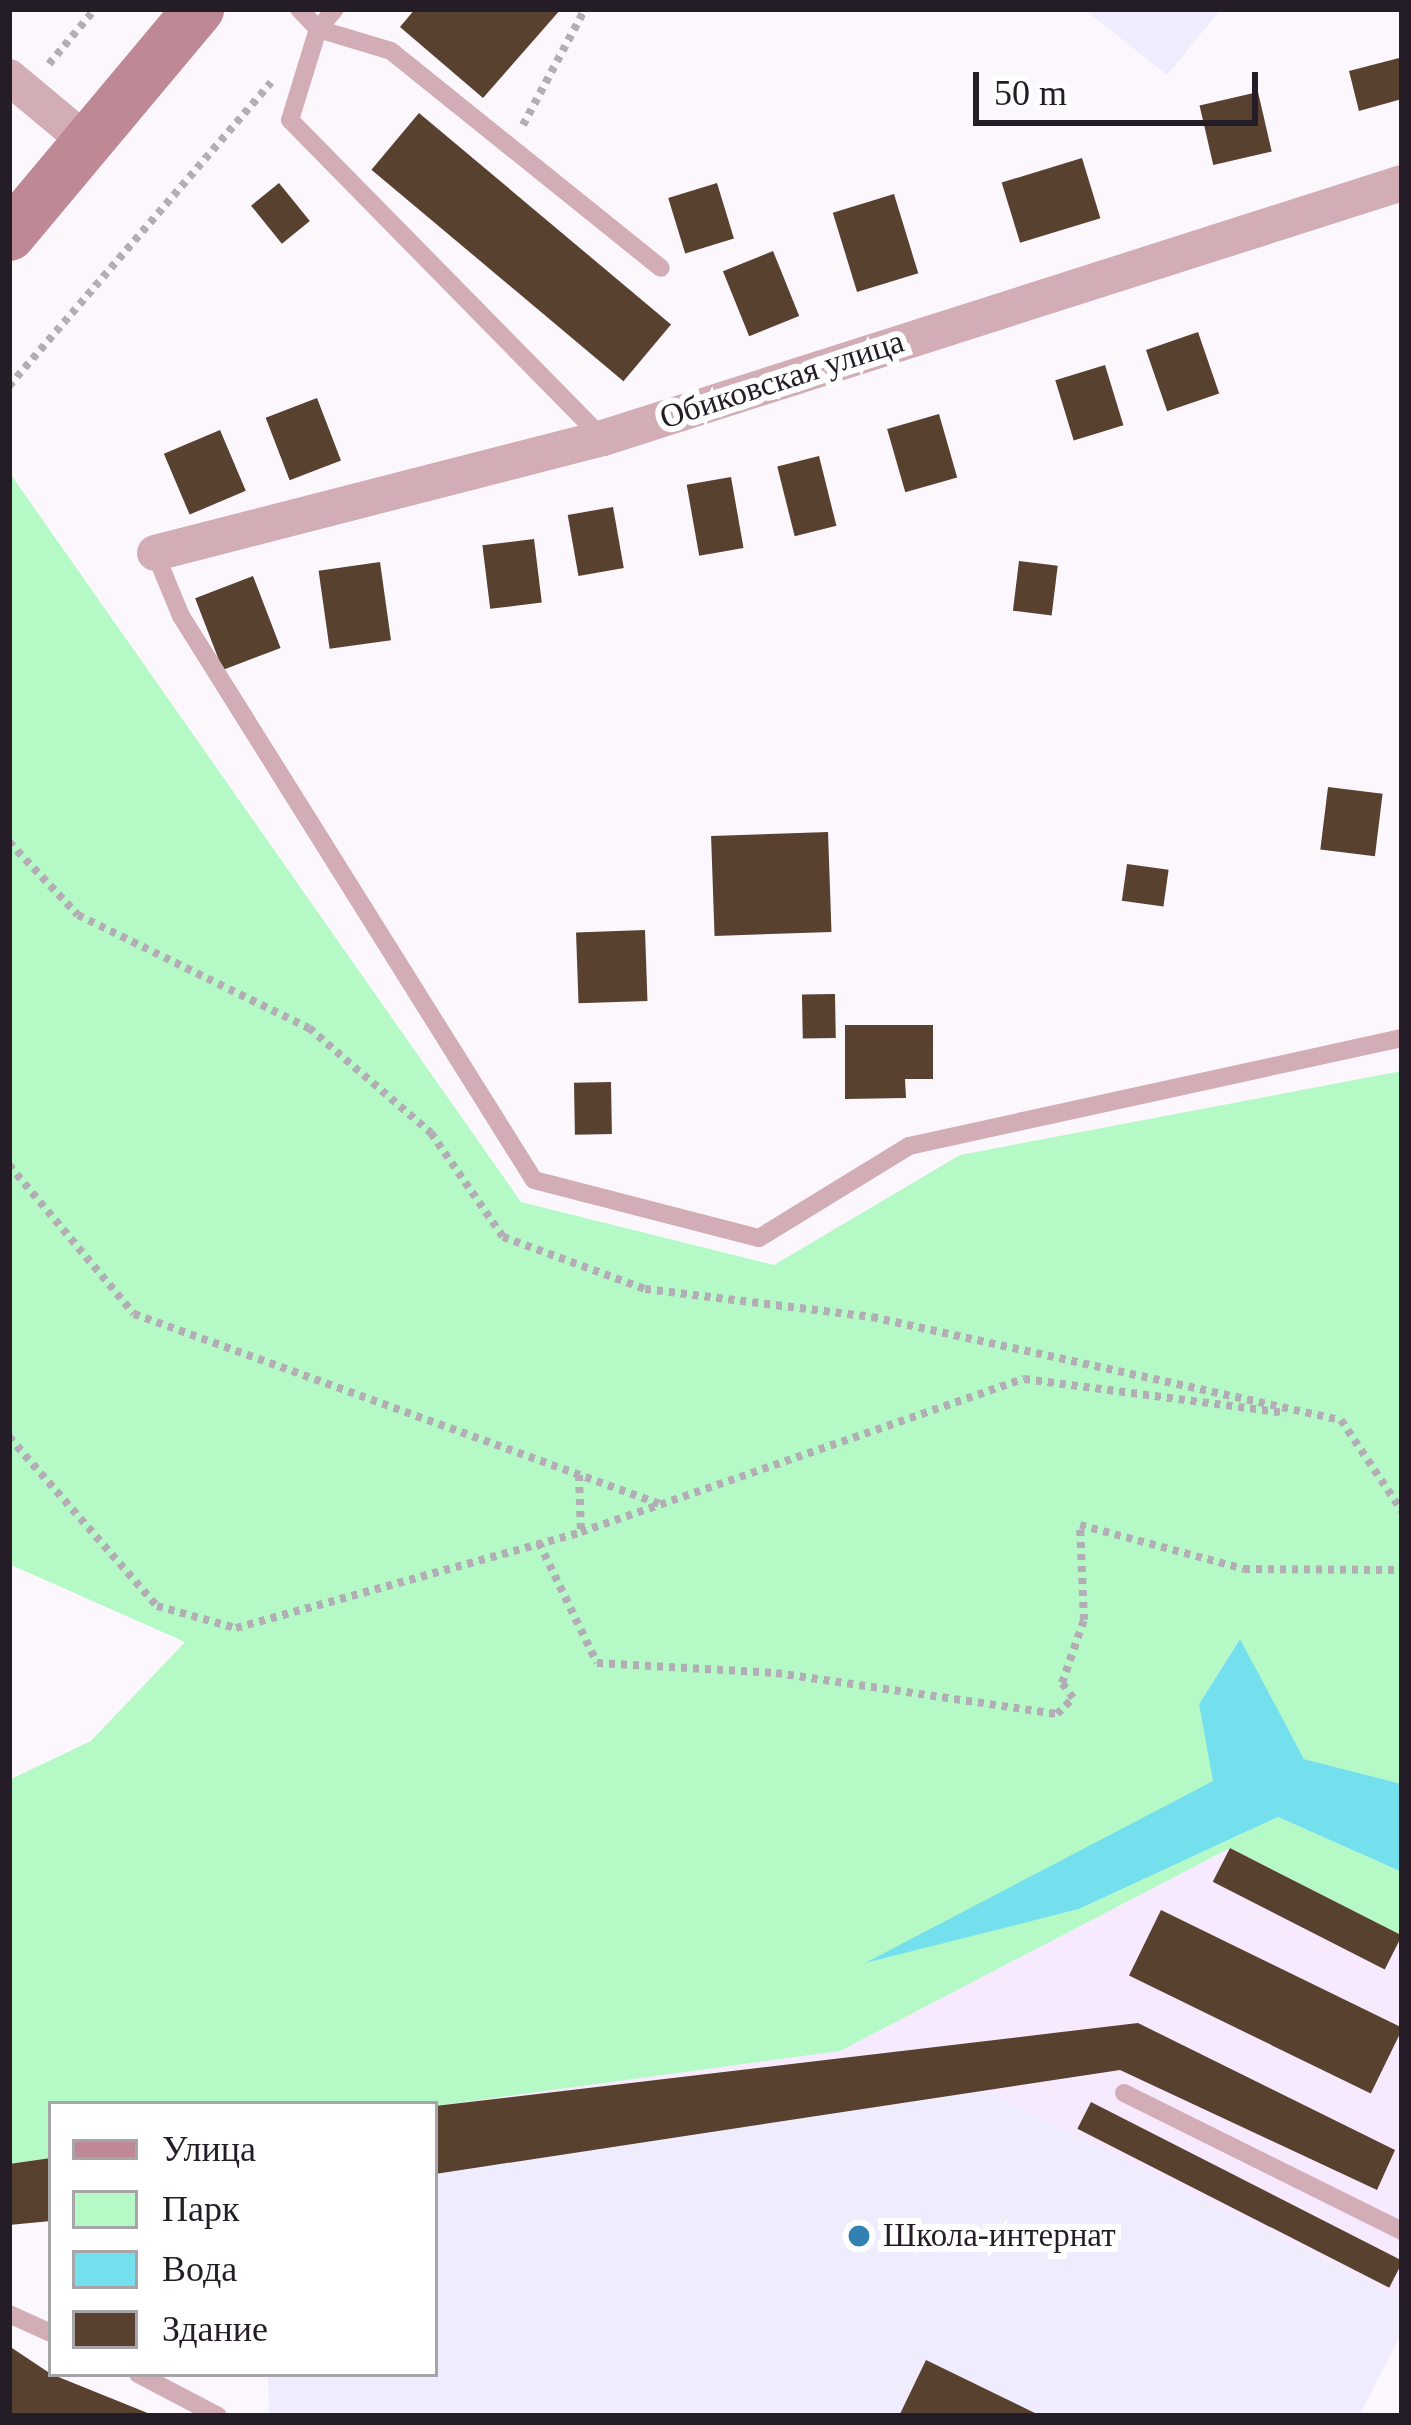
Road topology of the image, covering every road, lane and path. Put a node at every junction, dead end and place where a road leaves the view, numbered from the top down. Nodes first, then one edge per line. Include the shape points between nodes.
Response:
1 (94, 9) edge
2 (198, 9) edge
3 (299, 9) edge
4 (335, 9) edge
5 (585, 9) edge
6 (318, 29) junction
7 (50, 64) dead end
8 (9, 77) edge
9 (86, 142) junction
10 (511, 147) junction
11 (1402, 184) edge
12 (9, 235) edge
13 (661, 268) dead end
14 (9, 386) edge
15 (603, 438) junction
16 (155, 553) joint
17 (9, 842) edge
18 (23, 857) junction
19 (9, 858) edge
20 (1402, 1038) edge
21 (9, 1165) edge
22 (1341, 1420) junction
23 (9, 1437) edge
24 (579, 1475) junction
25 (661, 1504) junction
26 (1402, 1511) edge
27 (580, 1532) junction
28 (539, 1544) junction
29 (1402, 1570) edge
30 (1124, 2092) dead end
31 (1402, 2231) edge
32 (9, 2314) edge
33 (48, 2332) edge
34 (144, 2377) edge
35 (218, 2416) edge

1 - 7 path
2 - 9 main road
3 - 6 lane
4 - 6 lane
5 - 10 path
6 - 10 lane via 392,51
6 - 14 path
6 - 15 lane via 290,120
8 - 9 street
9 - 12 main road
10 - 13 lane
11 - 15 street, Обиковская улица
15 - 16 street, Обиковская улица
16 - 20 lane via 181,616 534,1180 758,1238 909,1147
17 - 18 path
18 - 19 path
18 - 22 path via 78,916 309,1028 430,1133 503,1237 645,1289 872,1317
21 - 24 path via 134,1314
22 - 25 path via 1024,1378
22 - 26 path
23 - 28 path via 157,1606 236,1628
24 - 25 path
24 - 27 path
25 - 27 path
27 - 28 path
28 - 29 path via 597,1663 776,1673 1058,1714 1073,1698 1062,1683 1084,1620 1080,1525 1244,1569
30 - 31 lane
32 - 33 lane
34 - 35 lane

